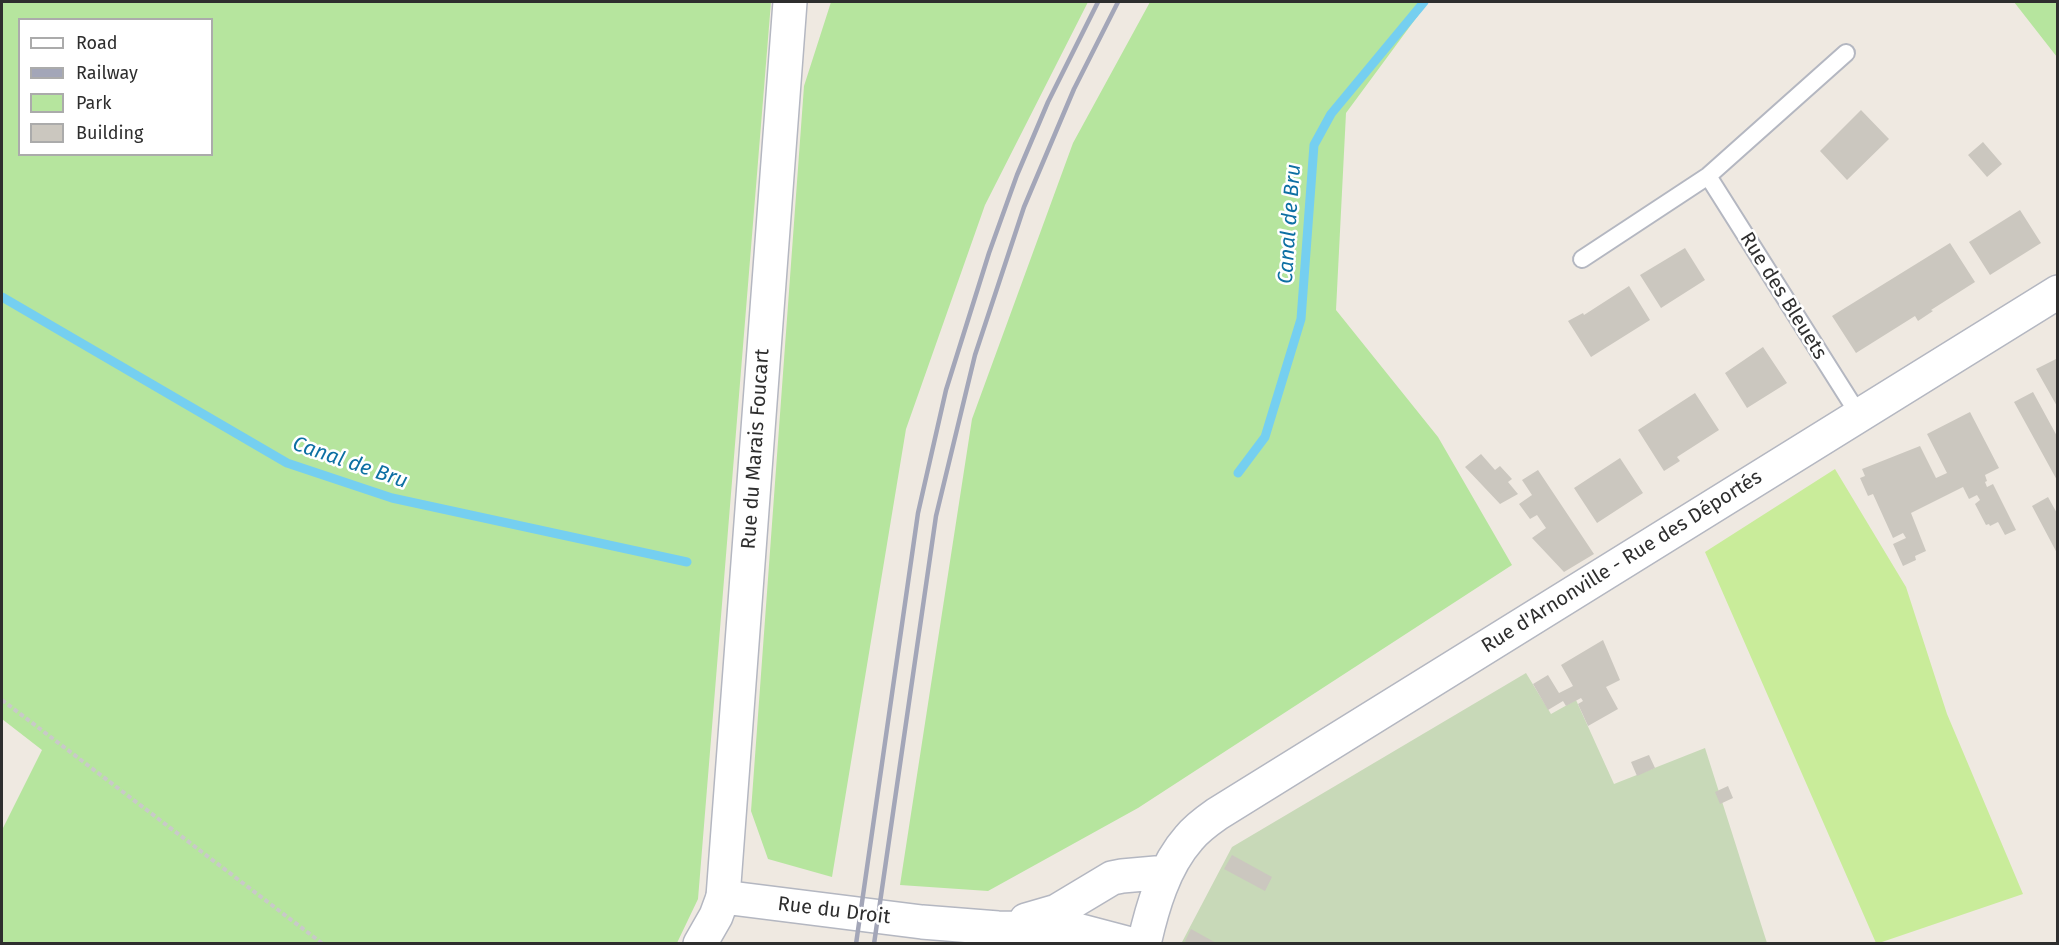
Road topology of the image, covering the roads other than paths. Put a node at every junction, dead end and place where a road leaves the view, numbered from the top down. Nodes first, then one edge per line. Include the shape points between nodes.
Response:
1 (790, 2) edge
2 (1846, 53) dead end
3 (1708, 176) junction
4 (1582, 259) dead end
5 (2058, 292) edge
6 (1859, 415) junction
7 (1167, 872) junction
8 (723, 897) junction
9 (996, 936) edge
10 (700, 944) edge
11 (1130, 944) edge
12 (1144, 944) edge

1 - 8 street, Rue du Marais Foucart
2 - 3 lane
3 - 4 lane
3 - 6 lane, Rue des Bleuets
5 - 6 street, Rue d'Arnonville - Rue des Déportés
6 - 7 street, Rue d'Arnonville - Rue des Déportés via 1217,814 1190,836
7 - 9 street, Rue du Droit via 1112,878 1071,904
7 - 12 street, Rue d'Arnonville - Rue des Déportés
8 - 9 street, Rue du Droit via 922,922
8 - 10 street
9 - 11 street, Rue du Droit via 1073,929

